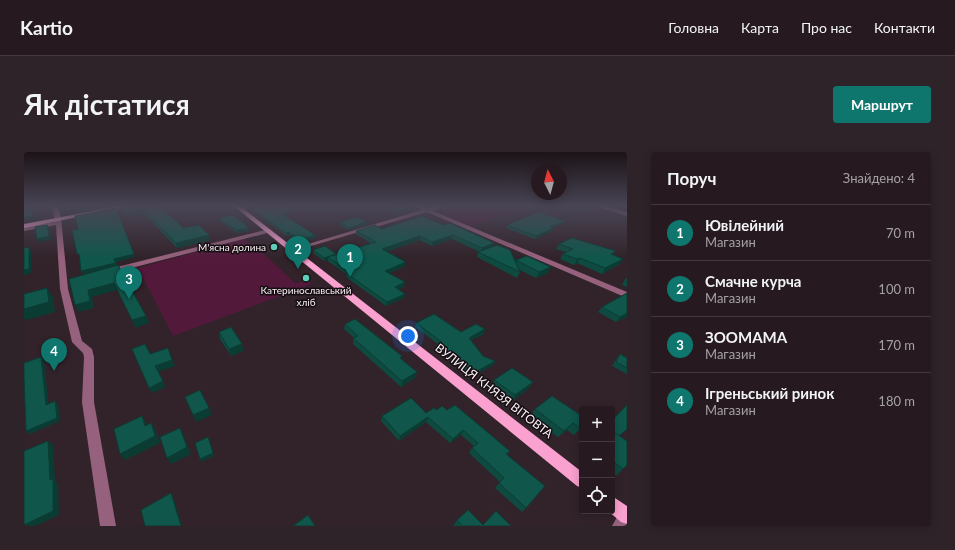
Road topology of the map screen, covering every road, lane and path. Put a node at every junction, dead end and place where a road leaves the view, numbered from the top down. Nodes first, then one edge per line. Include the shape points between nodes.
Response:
1 (44, 223) edge
2 (58, 223) edge
3 (259, 223) edge
4 (382, 223) edge
5 (459, 223) edge
6 (24, 227) edge
7 (269, 231) junction
8 (292, 250) junction
9 (102, 274) edge
10 (627, 295) edge
11 (579, 479) edge
12 (615, 506) edge
13 (627, 516) edge
14 (108, 526) edge
15 (620, 526) edge

1 - 6 street
2 - 14 street via 77,342 88,352 89,357 88,402
3 - 7 main road, ВУЛИЦЯ КНЯЗЯ ВІТОВТА
4 - 8 street
5 - 10 street
7 - 8 main road, ВУЛИЦЯ КНЯЗЯ ВІТОВТА
7 - 9 street
8 - 11 main road, ВУЛИЦЯ КНЯЗЯ ВІТОВТА
12 - 13 main road
13 - 15 street

